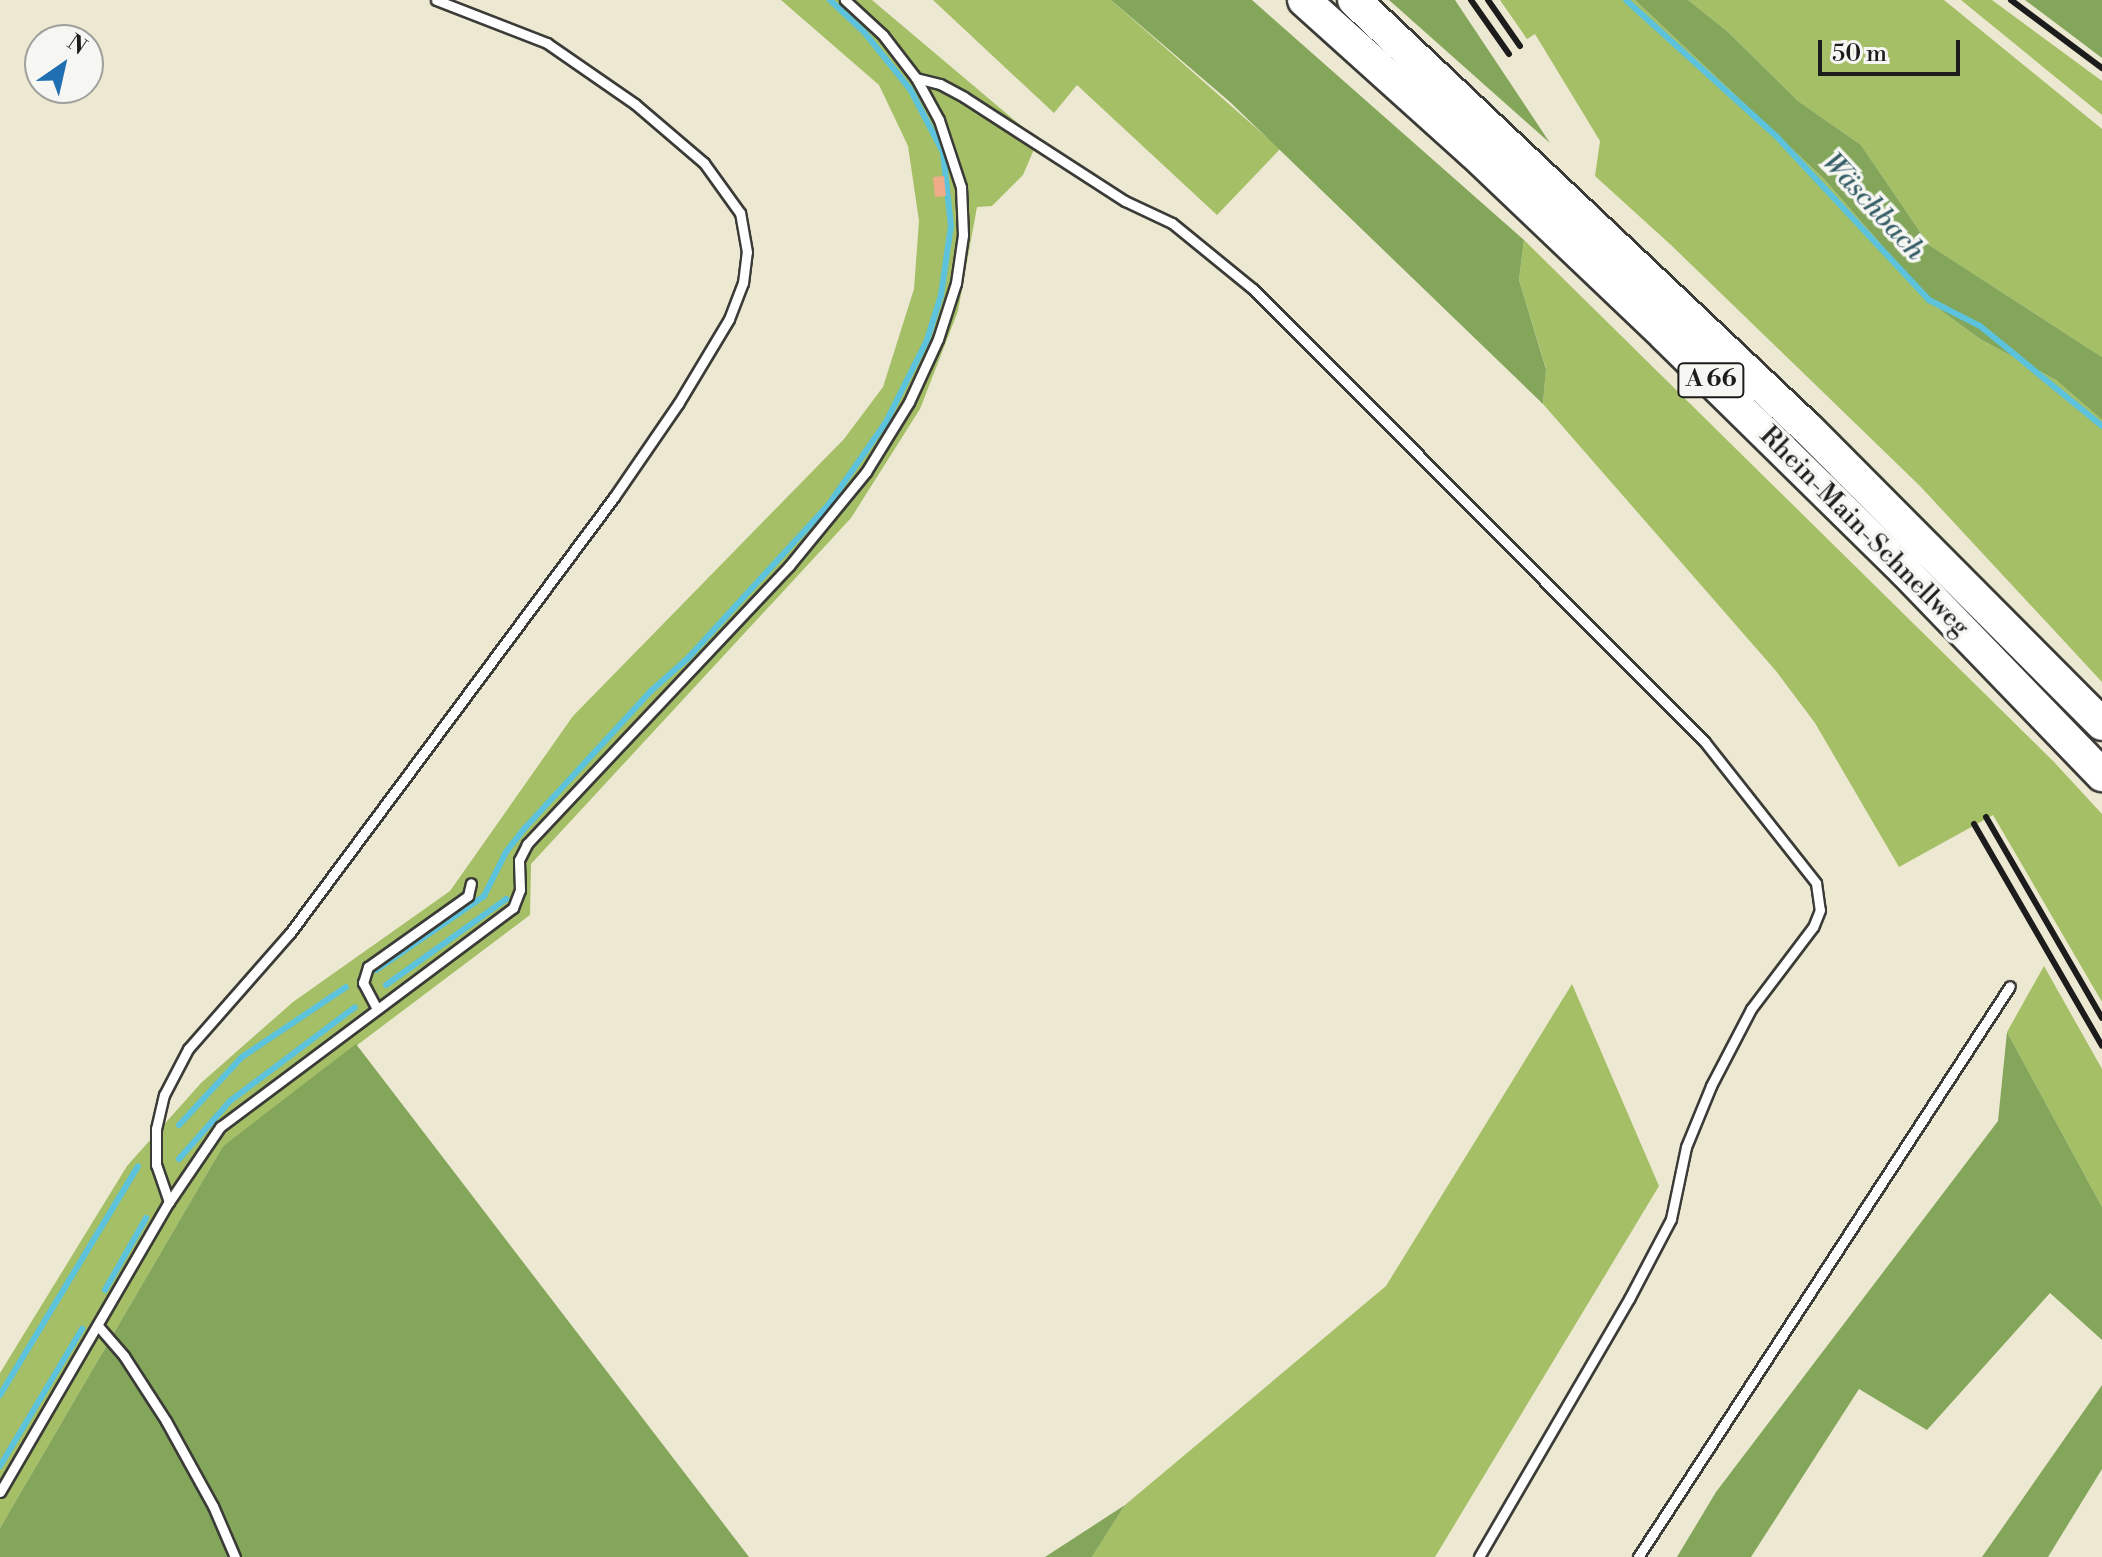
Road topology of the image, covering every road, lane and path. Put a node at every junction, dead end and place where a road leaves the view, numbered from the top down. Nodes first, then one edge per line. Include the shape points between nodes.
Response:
1 (436, 0) edge
2 (845, 0) edge
3 (1304, 0) edge
4 (1354, 0) edge
5 (916, 78) junction
6 (2102, 724) edge
7 (2102, 775) edge
8 (471, 883) dead end
9 (2010, 986) dead end
10 (377, 1009) junction
11 (169, 1202) junction
12 (99, 1327) junction
13 (0, 1492) edge
14 (235, 1557) edge
15 (1479, 1557) edge
16 (1638, 1557) edge

1 - 11 lane via 547,43 635,104 704,163 740,213 747,252 743,283 729,319 678,404 614,497 290,933 188,1049 164,1095 156,1129 156,1165
2 - 5 lane via 883,35
3 - 7 highway, Rhein-Main-Schnellweg / A 66 via 1666,336
4 - 6 highway, Rhein-Main-Schnellweg / A 66 via 1820,440
5 - 10 lane via 955,164 963,235 956,283 938,339 888,437 842,504 789,566 527,844 519,860 520,890 513,908
5 - 15 lane via 964,97 1125,201 1172,223 1253,289 1704,741 1816,883 1820,910 1813,927 1751,1009 1711,1086 1686,1147 1671,1219
8 - 10 lane via 468,896 368,967 363,983
9 - 16 lane
10 - 11 lane via 220,1127
11 - 12 lane
12 - 13 lane
12 - 14 lane via 166,1421

